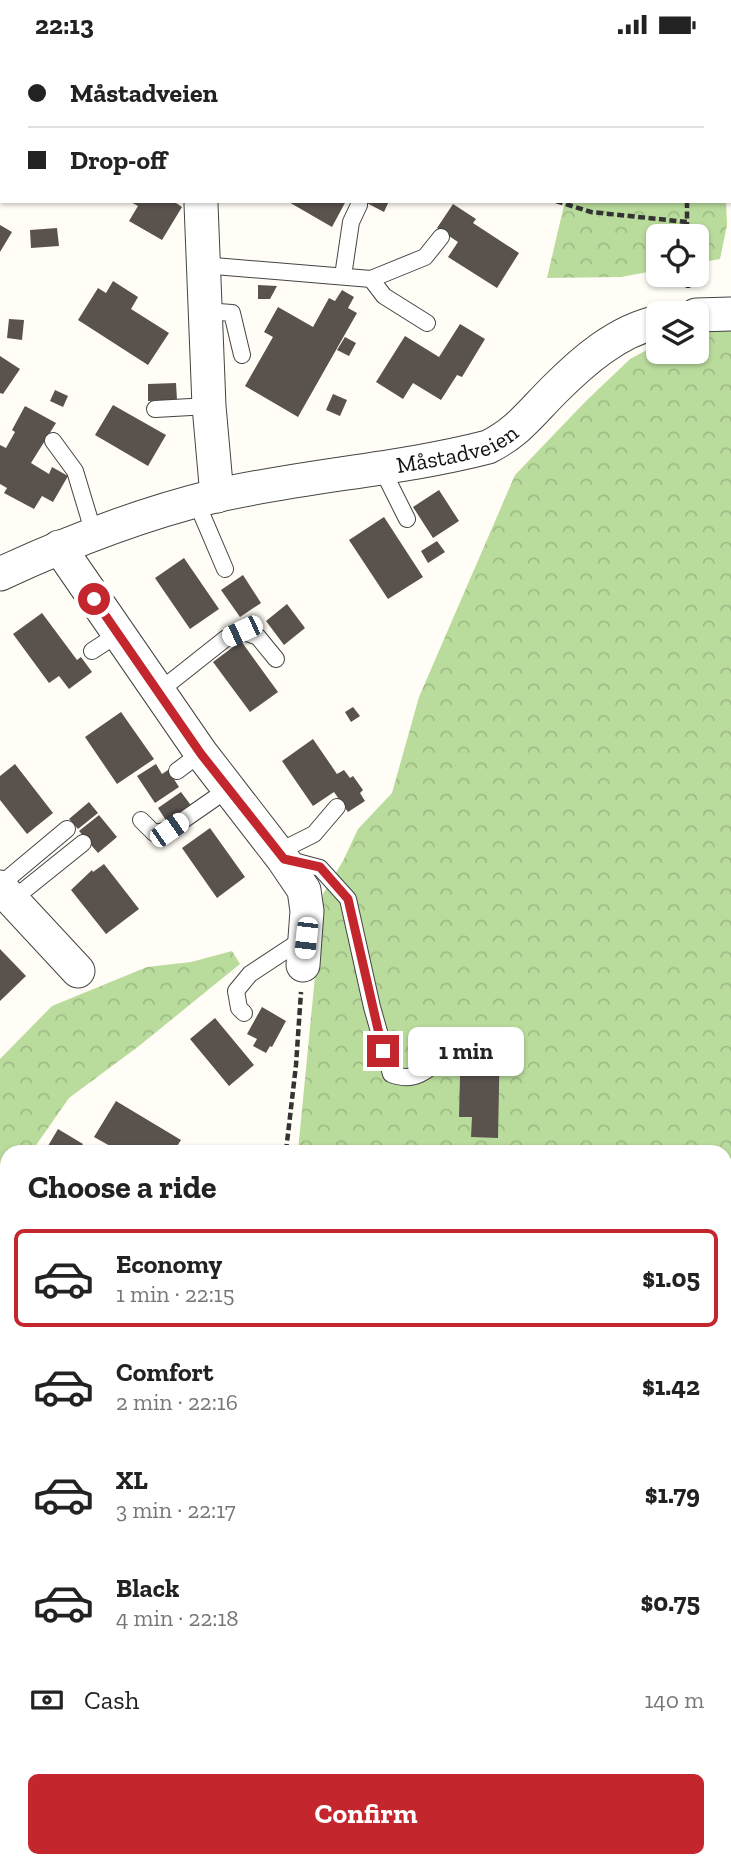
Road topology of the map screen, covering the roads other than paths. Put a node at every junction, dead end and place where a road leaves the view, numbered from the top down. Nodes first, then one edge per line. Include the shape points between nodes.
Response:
1 (201, 204) dead end
2 (359, 205) dead end
3 (441, 237) dead end
4 (202, 265) junction
5 (343, 276) junction
6 (371, 279) junction
7 (205, 311) junction
8 (731, 314) edge
9 (709, 315) edge
10 (427, 323) dead end
11 (646, 326) edge
12 (242, 355) dead end
13 (209, 406) junction
14 (155, 409) dead end
15 (52, 441) dead end
16 (381, 467) junction
17 (206, 499) junction
18 (407, 519) dead end
19 (94, 534) junction
20 (59, 547) junction
21 (225, 569) dead end
22 (0, 574) edge
23 (276, 659) dead end
24 (158, 692) junction
25 (228, 789) junction
26 (337, 807) dead end
27 (141, 820) dead end
28 (67, 829) dead end
29 (83, 843) dead end
30 (281, 855) junction
31 (4, 891) edge
32 (304, 952) joint
33 (78, 971) dead end
34 (244, 1013) dead end
35 (452, 1049) dead end

1 - 4 street
2 - 5 lane via 351,222
3 - 6 lane via 425,257
4 - 5 lane
4 - 7 street
5 - 6 lane
6 - 10 lane via 384,296
7 - 12 lane via 232,313
7 - 13 street
8 - 9 street
11 - 16 street, Måstadveien via 615,338 598,351 504,439 468,452
13 - 14 lane
13 - 17 street
15 - 19 lane via 75,471
16 - 17 street, Måstadveien
16 - 18 lane
17 - 19 street, Måstadveien
17 - 21 lane
19 - 20 street, Måstadveien
20 - 22 street, Måstadveien
20 - 24 street via 105,643
23 - 24 lane via 258,637 242,631 225,639
24 - 25 street via 189,762
25 - 27 lane via 169,830 154,833
25 - 30 street
26 - 30 lane via 313,834
28 - 31 lane
29 - 31 lane
30 - 32 street via 304,890
30 - 35 lane via 320,867 348,899 391,1074 404,1080 421,1074
31 - 33 street
32 - 34 lane via 250,974 236,991

